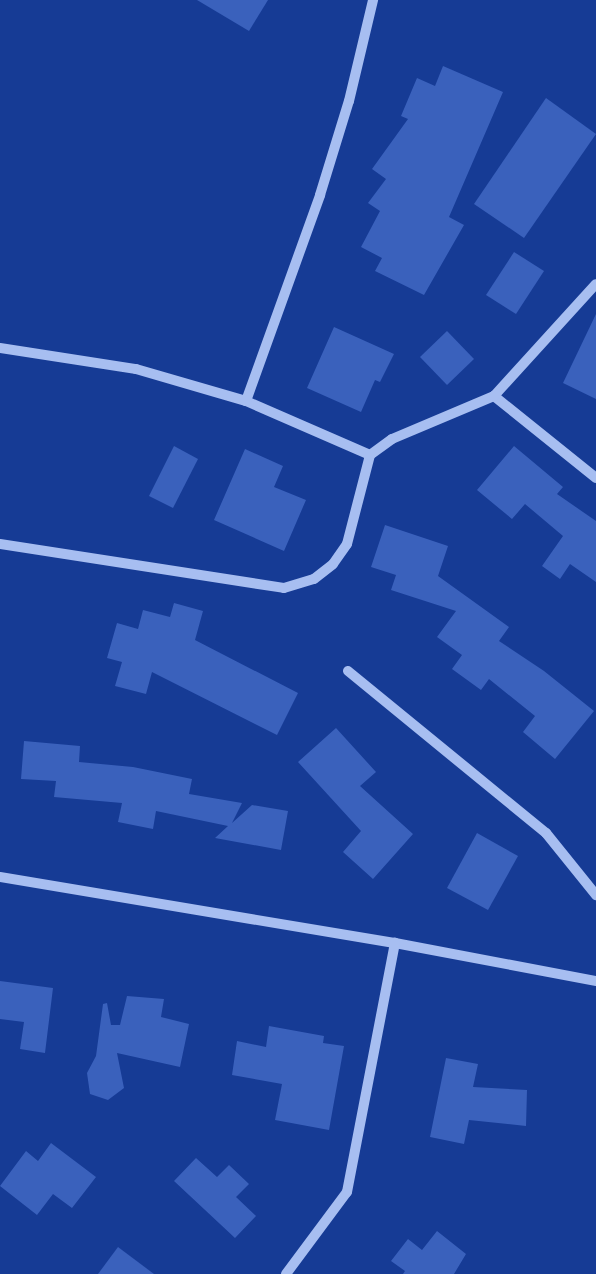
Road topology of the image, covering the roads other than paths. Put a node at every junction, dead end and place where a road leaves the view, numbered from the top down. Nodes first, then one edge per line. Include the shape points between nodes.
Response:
1 (373, 0) edge
2 (596, 284) edge
3 (0, 348) edge
4 (494, 396) junction
5 (246, 401) junction
6 (370, 454) junction
7 (596, 478) edge
8 (0, 544) edge
9 (348, 671) dead end
10 (0, 877) edge
11 (596, 895) edge
12 (395, 943) junction
13 (596, 981) edge
14 (286, 1274) edge

1 - 5 street via 349,101 320,195
2 - 4 street via 553,336
3 - 5 street via 136,369
4 - 6 street via 392,439
4 - 7 street
5 - 6 street
6 - 8 street via 347,544 333,564 314,579 284,588
9 - 11 street via 546,833
10 - 12 street
12 - 13 street
12 - 14 street via 347,1192

